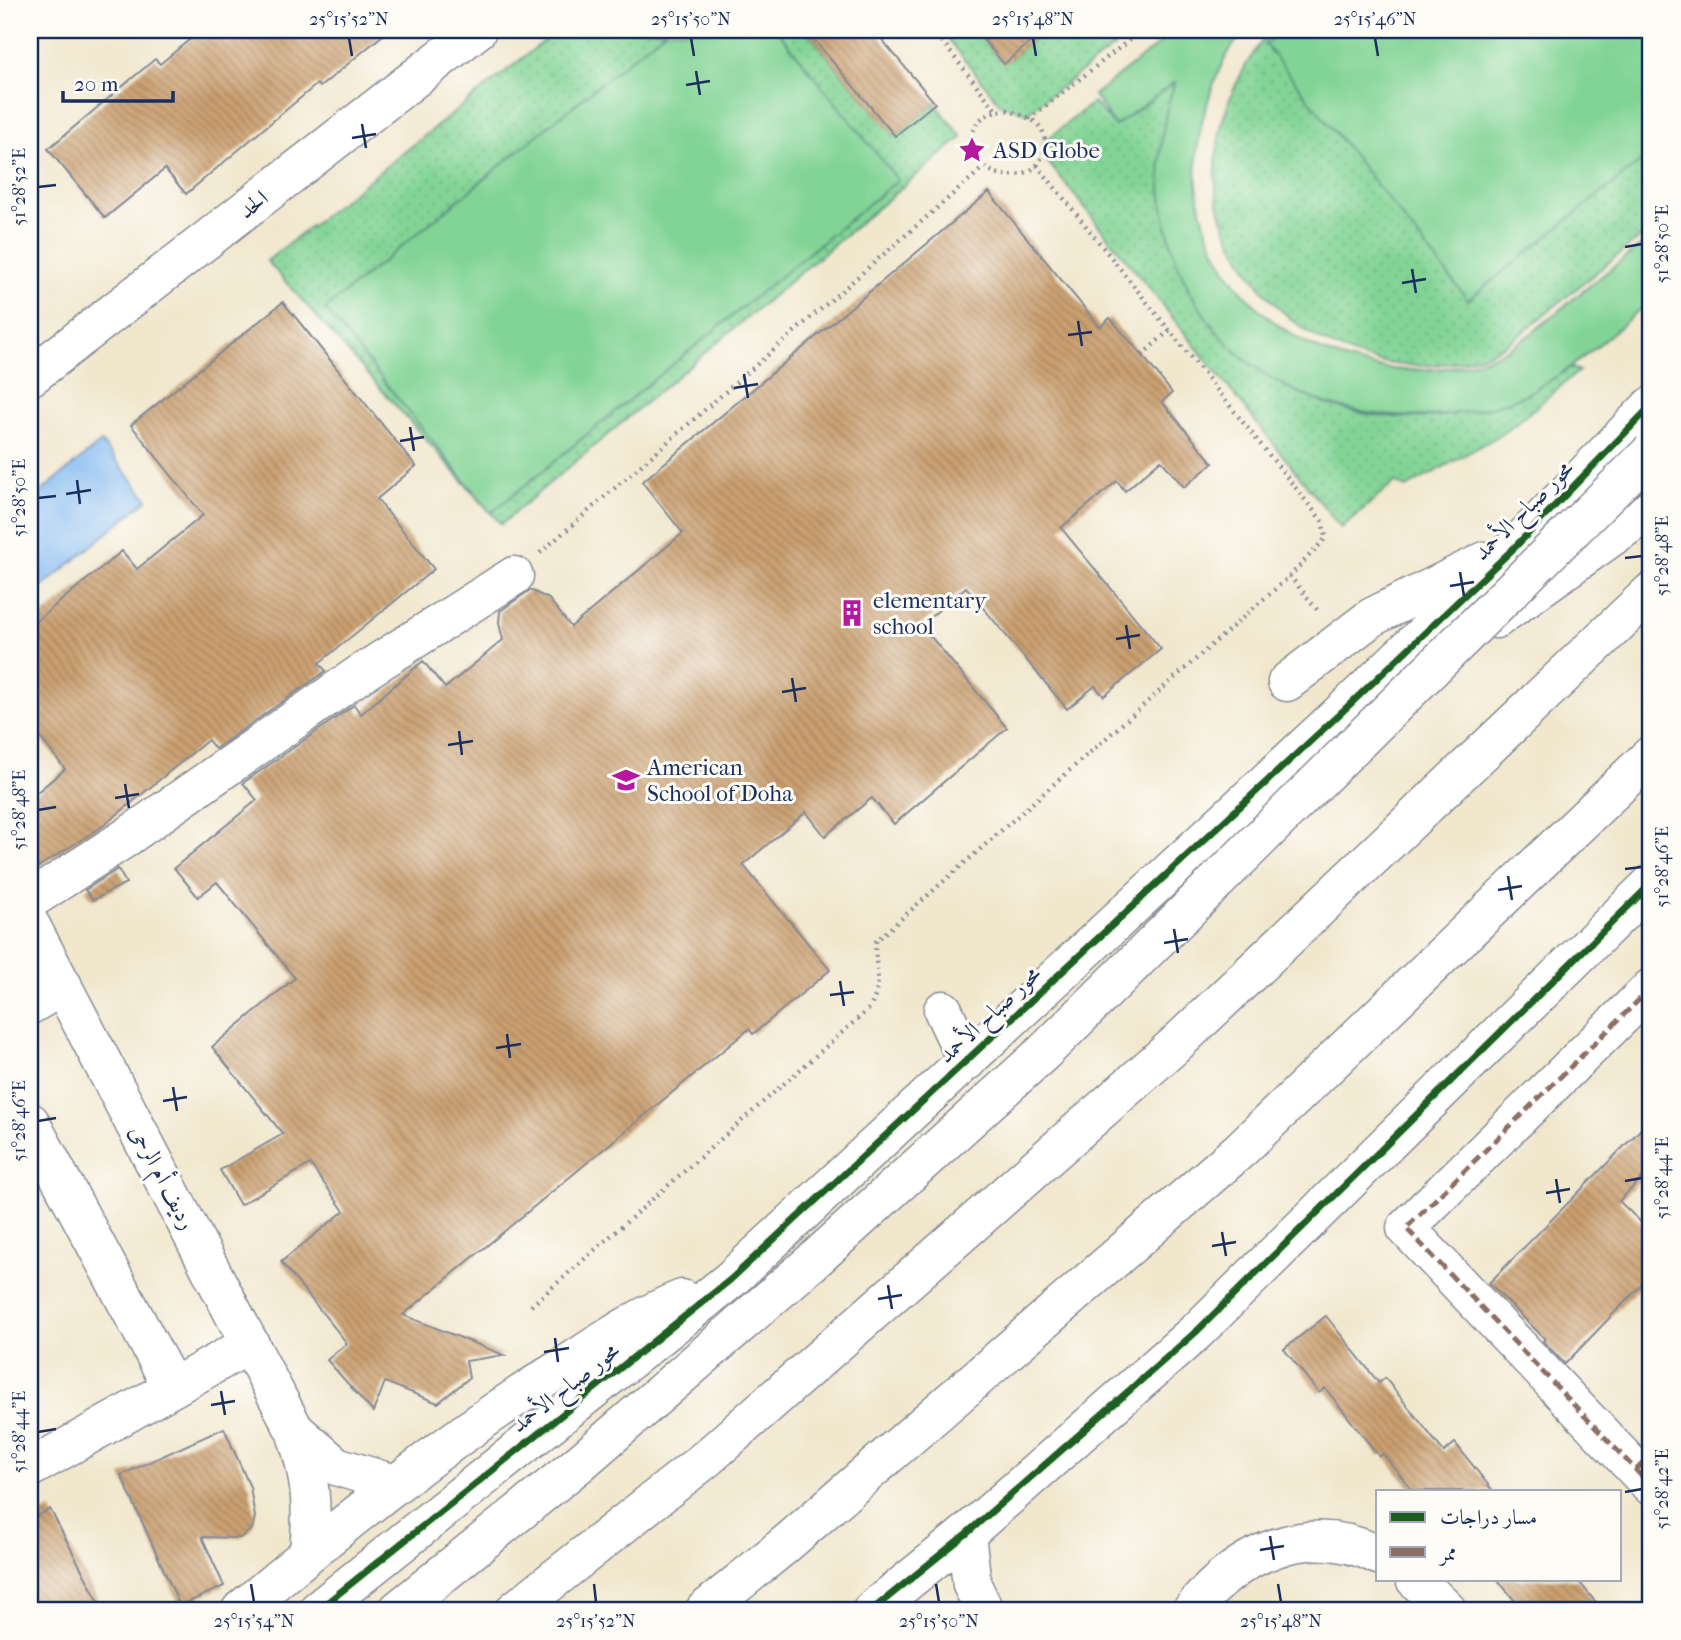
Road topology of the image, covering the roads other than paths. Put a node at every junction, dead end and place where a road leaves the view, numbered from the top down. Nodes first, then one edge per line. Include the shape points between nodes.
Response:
1 (477, 30) edge
2 (30, 377) edge
3 (1651, 406) edge
4 (1651, 452) edge
5 (1651, 509) edge
6 (1515, 547) junction
7 (514, 576) road end
8 (1651, 592) edge
9 (1357, 628) junction
10 (1387, 670) junction
11 (1287, 682) dead end
12 (1345, 709) junction
13 (1651, 755) edge
14 (1651, 884) edge
15 (30, 900) edge
16 (30, 924) edge
17 (62, 986) junction
18 (1651, 988) edge
19 (30, 1005) edge
20 (943, 1010) dead end
21 (967, 1061) junction
22 (30, 1122) edge
23 (730, 1280) junction
24 (250, 1344) junction
25 (172, 1387) junction
26 (295, 1431) junction
27 (30, 1468) edge
28 (1646, 1470) edge
29 (394, 1484) junction
30 (429, 1520) junction
31 (966, 1534) junction
32 (309, 1553) junction
33 (1376, 1554) edge
34 (1416, 1580) edge
35 (241, 1610) edge
36 (318, 1610) edge
37 (357, 1610) edge
38 (398, 1610) edge
39 (515, 1610) edge
40 (705, 1610) edge
41 (872, 1610) edge
42 (984, 1610) edge
43 (1192, 1610) edge
44 (1447, 1610) edge

1 - 2 main road, الحد
3 - 6 main road, محور صباح الأحمد
4 - 38 main road, bridge via 1043,1053 580,1463
5 - 12 main road via 1395,688
6 - 9 main road
6 - 10 main road, محور صباح الأحمد
7 - 15 main road via 360,674
8 - 39 main road via 1174,1046 707,1458
9 - 10 main road
9 - 11 main road
10 - 12 main road, محور صباح الأحمد
12 - 21 main road, محور صباح الأحمد
13 - 40 main road via 1240,1150
14 - 31 main road via 1198,1331
16 - 17 main road, رديف أم الرحى
17 - 19 main road
17 - 24 main road, رديف أم الرحى
18 - 28 main road via 1406,1228
20 - 21 main road
21 - 23 main road, محور صباح الأحمد
22 - 25 main road
23 - 29 main road, محور صباح الأحمد via 651,1311 515,1397
23 - 30 main road, محور صباح الأحمد
24 - 25 main road
24 - 26 main road, رديف أم الرحى
25 - 27 main road
26 - 29 main road, رديف أم الرحى via 336,1466
26 - 32 main road, رديف أم الرحى via 308,1469
29 - 32 main road, محور صباح الأحمد
30 - 36 main road, محور صباح الأحمد
30 - 37 main road via 396,1572
31 - 41 main road
31 - 42 main road via 972,1585
32 - 35 main road, محور صباح الأحمد
33 - 43 main road via 1337,1543 1303,1542 1270,1549 1239,1564 1212,1585
34 - 44 main road

